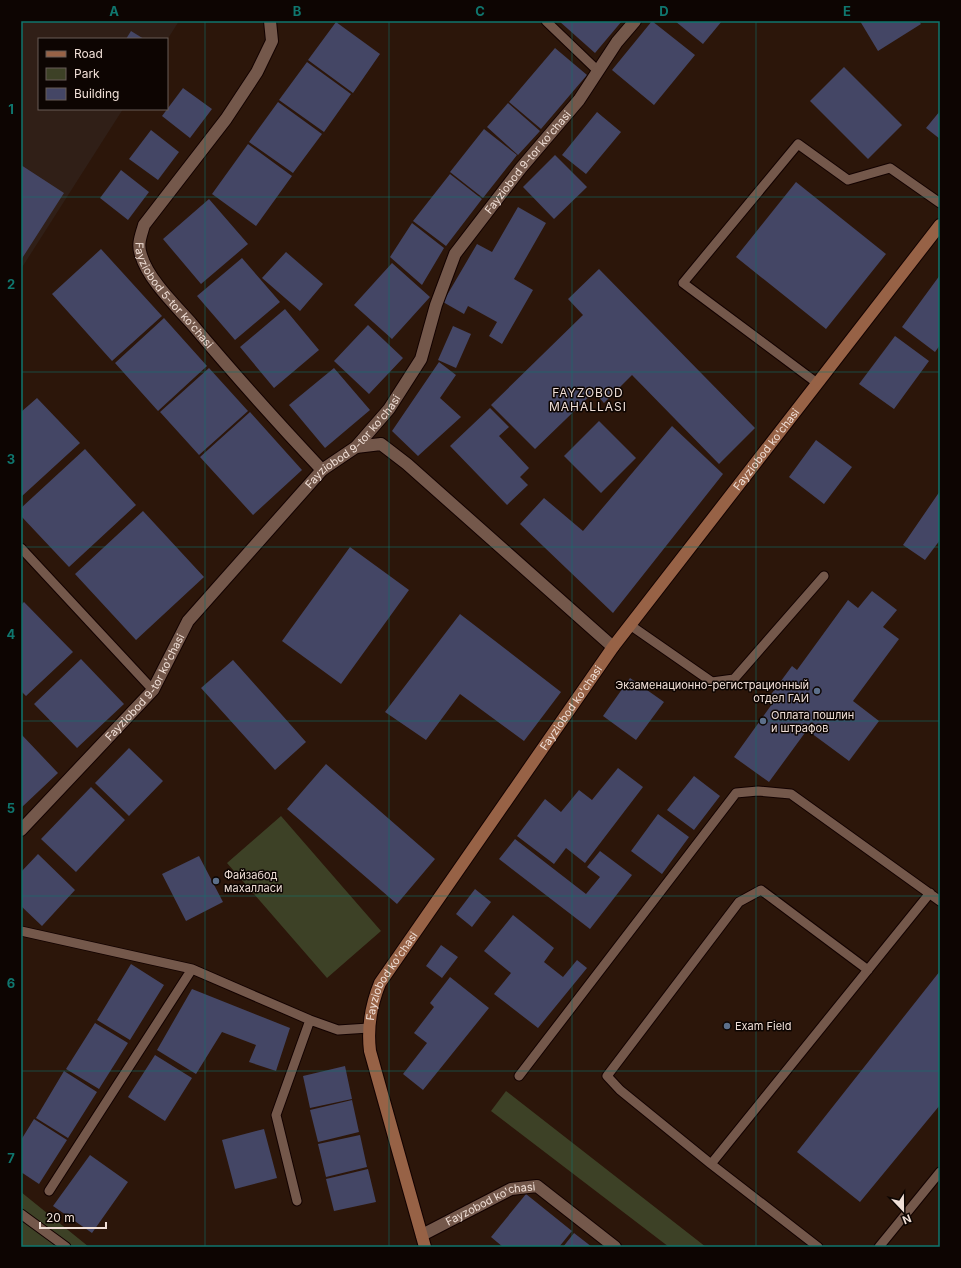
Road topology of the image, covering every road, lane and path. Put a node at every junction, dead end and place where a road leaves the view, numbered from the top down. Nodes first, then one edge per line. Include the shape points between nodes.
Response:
1 (270, 21) edge
2 (546, 21) edge
3 (635, 21) edge
4 (598, 70) junction
5 (940, 203) edge
6 (940, 225) edge
7 (817, 383) junction
8 (356, 447) junction
9 (322, 470) junction
10 (21, 548) edge
11 (824, 576) dead end
12 (630, 625) junction
13 (613, 647) junction
14 (153, 690) junction
15 (21, 830) edge
16 (930, 893) junction
17 (940, 901) edge
18 (21, 931) edge
19 (192, 969) junction
20 (868, 970) junction
21 (310, 1020) junction
22 (369, 1028) junction
23 (519, 1076) dead end
24 (711, 1164) junction
25 (940, 1172) edge
26 (49, 1192) dead end
27 (297, 1201) dead end
28 (21, 1214) edge
29 (422, 1235) junction
30 (66, 1247) edge
31 (424, 1247) edge
32 (615, 1247) edge
33 (818, 1247) edge
34 (879, 1247) edge

1 - 9 street, Fayziobod 5-tor ko'chasi via 272,41 257,72 226,119 144,225 139,241 141,255 148,271 163,290 240,381
2 - 4 lane
3 - 4 street, Fayziobod 9-tor ko'chasi
4 - 8 street, Fayziobod 9-tor ko'chasi via 579,100 521,168 455,254 436,305 421,359 388,409
5 - 7 lane via 890,168 848,180 798,144 683,283
6 - 7 street, Fayziobod ko'chasi
7 - 12 street, Fayziobod ko'chasi
8 - 9 street, Fayziobod 9-tor ko'chasi
8 - 13 street via 381,444 407,464
9 - 14 street, Fayziobod 9-tor ko'chasi via 188,621
10 - 14 lane
11 - 12 lane via 734,679 712,682
12 - 13 street, Fayziobod ko'chasi
13 - 22 street, Fayziobod ko'chasi via 380,983 372,1004
14 - 15 street, Fayziobod 9-tor ko'chasi
16 - 17 lane
16 - 20 lane
16 - 23 lane via 791,794 758,791 736,793
18 - 19 lane
19 - 21 lane
19 - 26 lane
20 - 24 lane
20 - 24 lane via 761,890 739,902 607,1076 620,1090
21 - 22 lane via 338,1030
21 - 27 lane via 276,1115
22 - 29 street, Fayziobod ko'chasi via 370,1050
24 - 33 lane
25 - 34 lane
28 - 30 lane
29 - 31 street, Fayziobod ko'chasi
29 - 32 street, Fayzobod ko'chasi via 511,1189 536,1186

